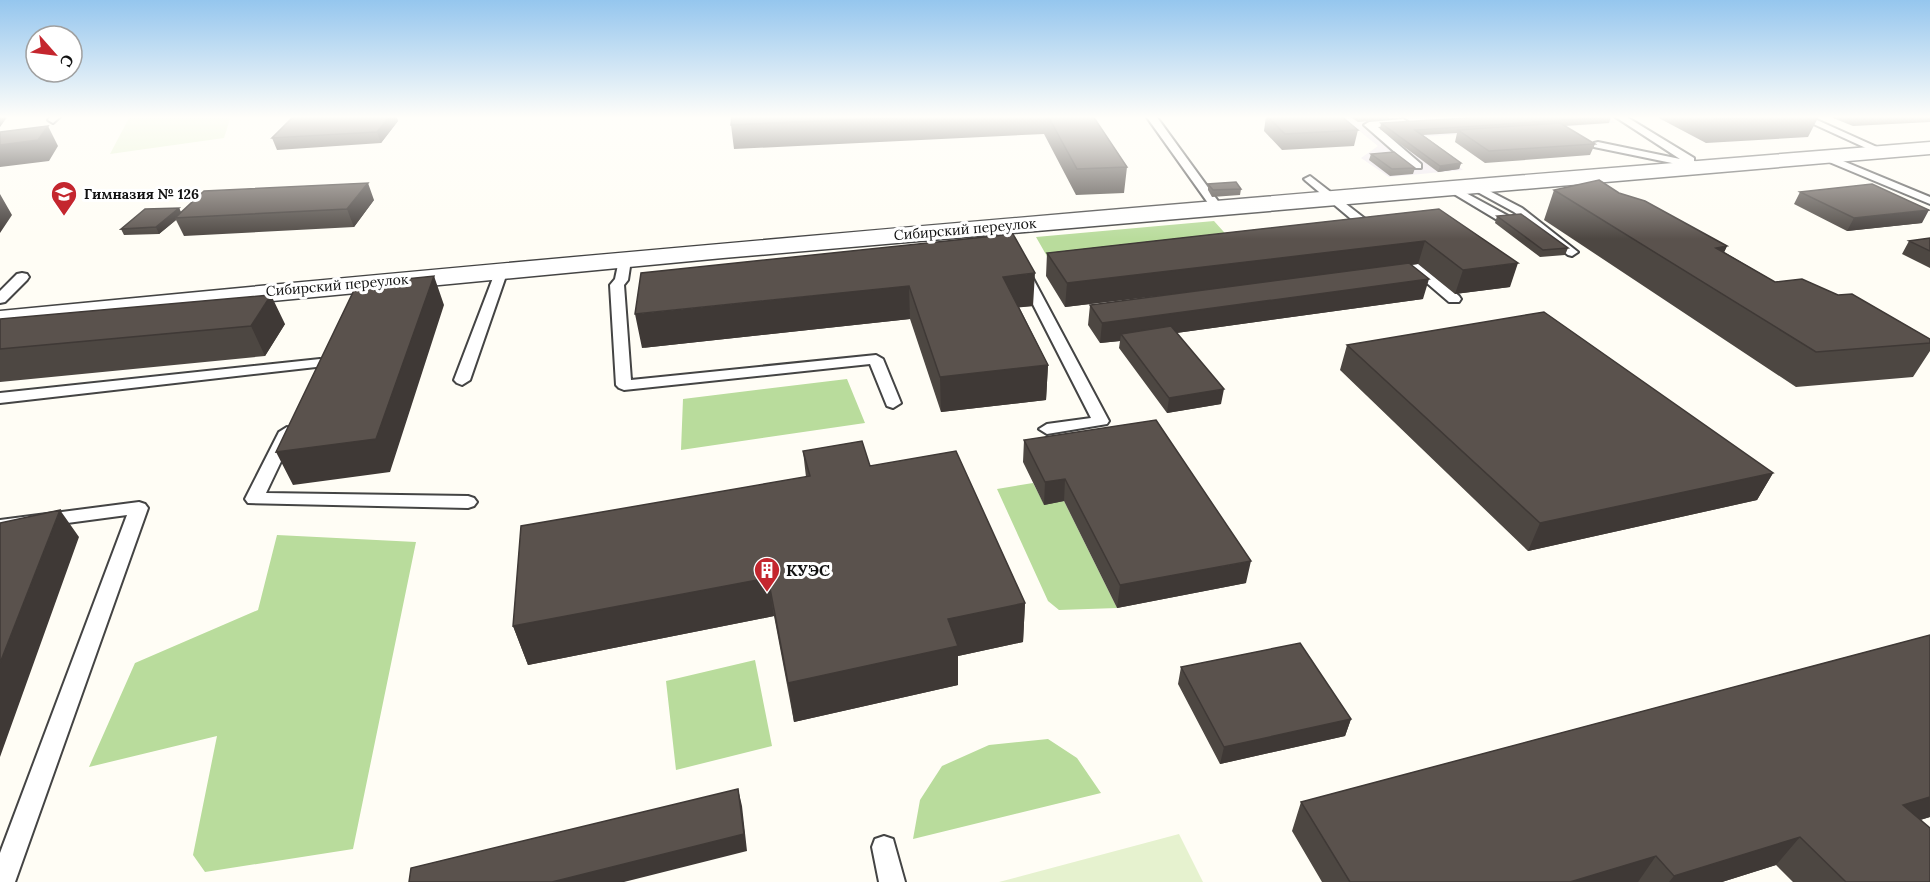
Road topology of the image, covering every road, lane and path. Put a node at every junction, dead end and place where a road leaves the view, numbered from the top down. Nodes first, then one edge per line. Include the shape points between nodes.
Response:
1 (1181, 157) edge
2 (1407, 157) edge
3 (1658, 157) edge
4 (1687, 157) edge
5 (1825, 157) edge
6 (1827, 157) edge
7 (1417, 166) edge
8 (1701, 166) junction
9 (1310, 179) dead end
10 (1465, 188) junction
11 (1333, 199) junction
12 (1930, 201) edge
13 (1217, 208) junction
14 (1508, 221) edge
15 (999, 226) junction
16 (1572, 252) dead end
17 (625, 260) junction
18 (502, 270) junction
19 (22, 277) dead end
20 (1454, 298) edge
21 (0, 299) edge
22 (0, 319) edge
23 (330, 345) edge
24 (320, 363) junction
25 (462, 380) dead end
26 (310, 384) edge
27 (0, 398) edge
28 (893, 403) dead end
29 (295, 416) edge
30 (1047, 429) dead end
31 (468, 502) dead end
32 (0, 526) edge
33 (884, 847) dead end
34 (2, 882) edge
35 (892, 882) edge

1 - 13 lane
2 - 7 lane
3 - 8 lane
4 - 8 lane
5 - 8 street, Сибирский переулок
6 - 12 lane
8 - 10 street, Сибирский переулок via 1568,185
9 - 11 lane
10 - 11 street, Сибирский переулок
10 - 14 lane
10 - 16 lane via 1518,210
11 - 13 street, Сибирский переулок
11 - 20 lane
13 - 15 street, Сибирский переулок
15 - 17 street, Сибирский переулок
15 - 30 lane via 1101,421
17 - 18 street, Сибирский переулок
17 - 28 lane via 617,285 624,385 876,359
18 - 22 street, Сибирский переулок via 361,290
18 - 25 lane
19 - 21 lane
23 - 24 lane
24 - 26 lane
24 - 27 lane
29 - 31 lane via 254,500
32 - 34 lane via 140,508
33 - 35 lane

